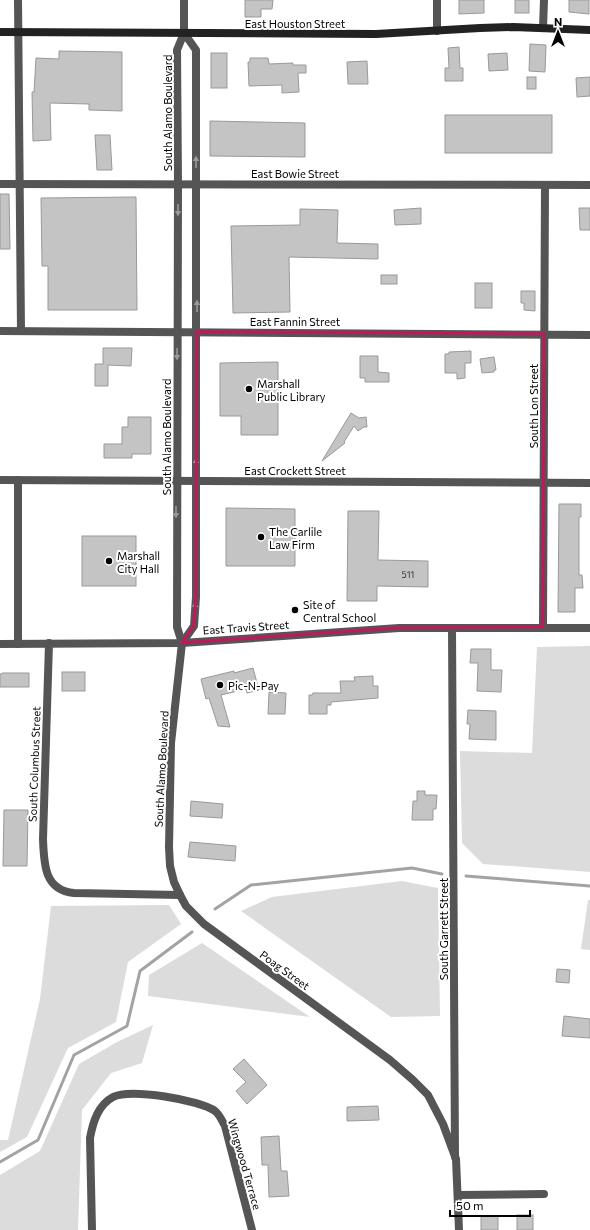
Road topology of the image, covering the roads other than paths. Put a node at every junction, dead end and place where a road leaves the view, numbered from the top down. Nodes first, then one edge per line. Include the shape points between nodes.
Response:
1 (18, 0) edge
2 (184, 0) edge
3 (437, 0) edge
4 (544, 0) edge
5 (543, 28) junction
6 (590, 30) edge
7 (436, 31) junction
8 (0, 32) edge
9 (18, 32) junction
10 (184, 33) junction
11 (0, 184) edge
12 (20, 184) junction
13 (178, 184) junction
14 (196, 184) junction
15 (545, 185) junction
16 (590, 185) edge
17 (0, 331) edge
18 (21, 331) junction
19 (177, 332) junction
20 (197, 332) junction
21 (544, 334) junction
22 (590, 335) edge
23 (0, 480) edge
24 (18, 480) junction
25 (176, 481) junction
26 (196, 481) junction
27 (544, 482) junction
28 (590, 482) edge
29 (543, 627) junction
30 (452, 628) junction
31 (590, 628) edge
32 (49, 643) junction
33 (182, 643) junction
34 (0, 644) edge
35 (18, 644) junction
36 (180, 894) junction
37 (456, 1159) junction
38 (544, 1194) dead end
39 (458, 1195) junction
40 (92, 1230) edge
41 (252, 1230) edge
42 (459, 1230) edge

1 - 9 street
2 - 10 street
3 - 7 street
4 - 5 street
5 - 6 main road, East Houston Street
5 - 7 main road, East Houston Street via 497,27
7 - 10 main road, East Houston Street via 376,34
8 - 9 main road, East Houston Street
9 - 10 main road, East Houston Street
9 - 12 street
10 - 13 street, South Alamo Boulevard via 176,50
14 -> 10 street, South Alamo Boulevard via 196,50
11 - 12 street, East Bowie Street
12 - 13 street, East Bowie Street
12 - 18 street
13 - 14 street, East Bowie Street
13 -> 19 street, South Alamo Boulevard
14 - 15 street, East Bowie Street
20 -> 14 street, South Alamo Boulevard
15 - 16 street, East Bowie Street
15 - 21 street, South Lon Street
17 - 18 street, East Fannin Street
18 - 19 street, East Fannin Street
19 - 20 street, East Fannin Street
19 -> 25 street, South Alamo Boulevard
20 - 21 street, East Fannin Street
26 -> 20 street, South Alamo Boulevard
21 - 22 street, East Fannin Street
21 - 27 street, South Lon Street
23 - 24 street, East Crockett Street
24 - 25 street, East Crockett Street
24 - 35 street
25 - 26 street, East Crockett Street
25 -> 33 street, South Alamo Boulevard via 177,627
26 - 27 street, East Crockett Street
33 -> 26 street, South Alamo Boulevard via 194,626
27 - 28 street, East Crockett Street
27 - 29 street, South Lon Street
29 - 30 street, East Travis Street
29 - 31 street, East Travis Street
30 - 33 street, East Travis Street via 399,628
30 - 37 street, South Garrett Street
32 - 33 street, East Travis Street
32 - 35 street, East Travis Street
32 - 36 street, South Columbus Street via 43,839 45,862 52,884 59,890 74,893
33 - 36 street, South Alamo Boulevard via 171,743 169,847 170,866
34 - 35 street, East Travis Street
36 - 37 street, Poag Street via 186,906 204,924 390,1060 413,1080 428,1095 438,1112
37 - 39 street, South Garrett Street
38 - 39 street
39 - 42 street, South Garrett Street
40 - 41 street, Wingwood Terrace via 92,1126 97,1114 112,1097 136,1093 193,1102 214,1110 220,1117 225,1126

